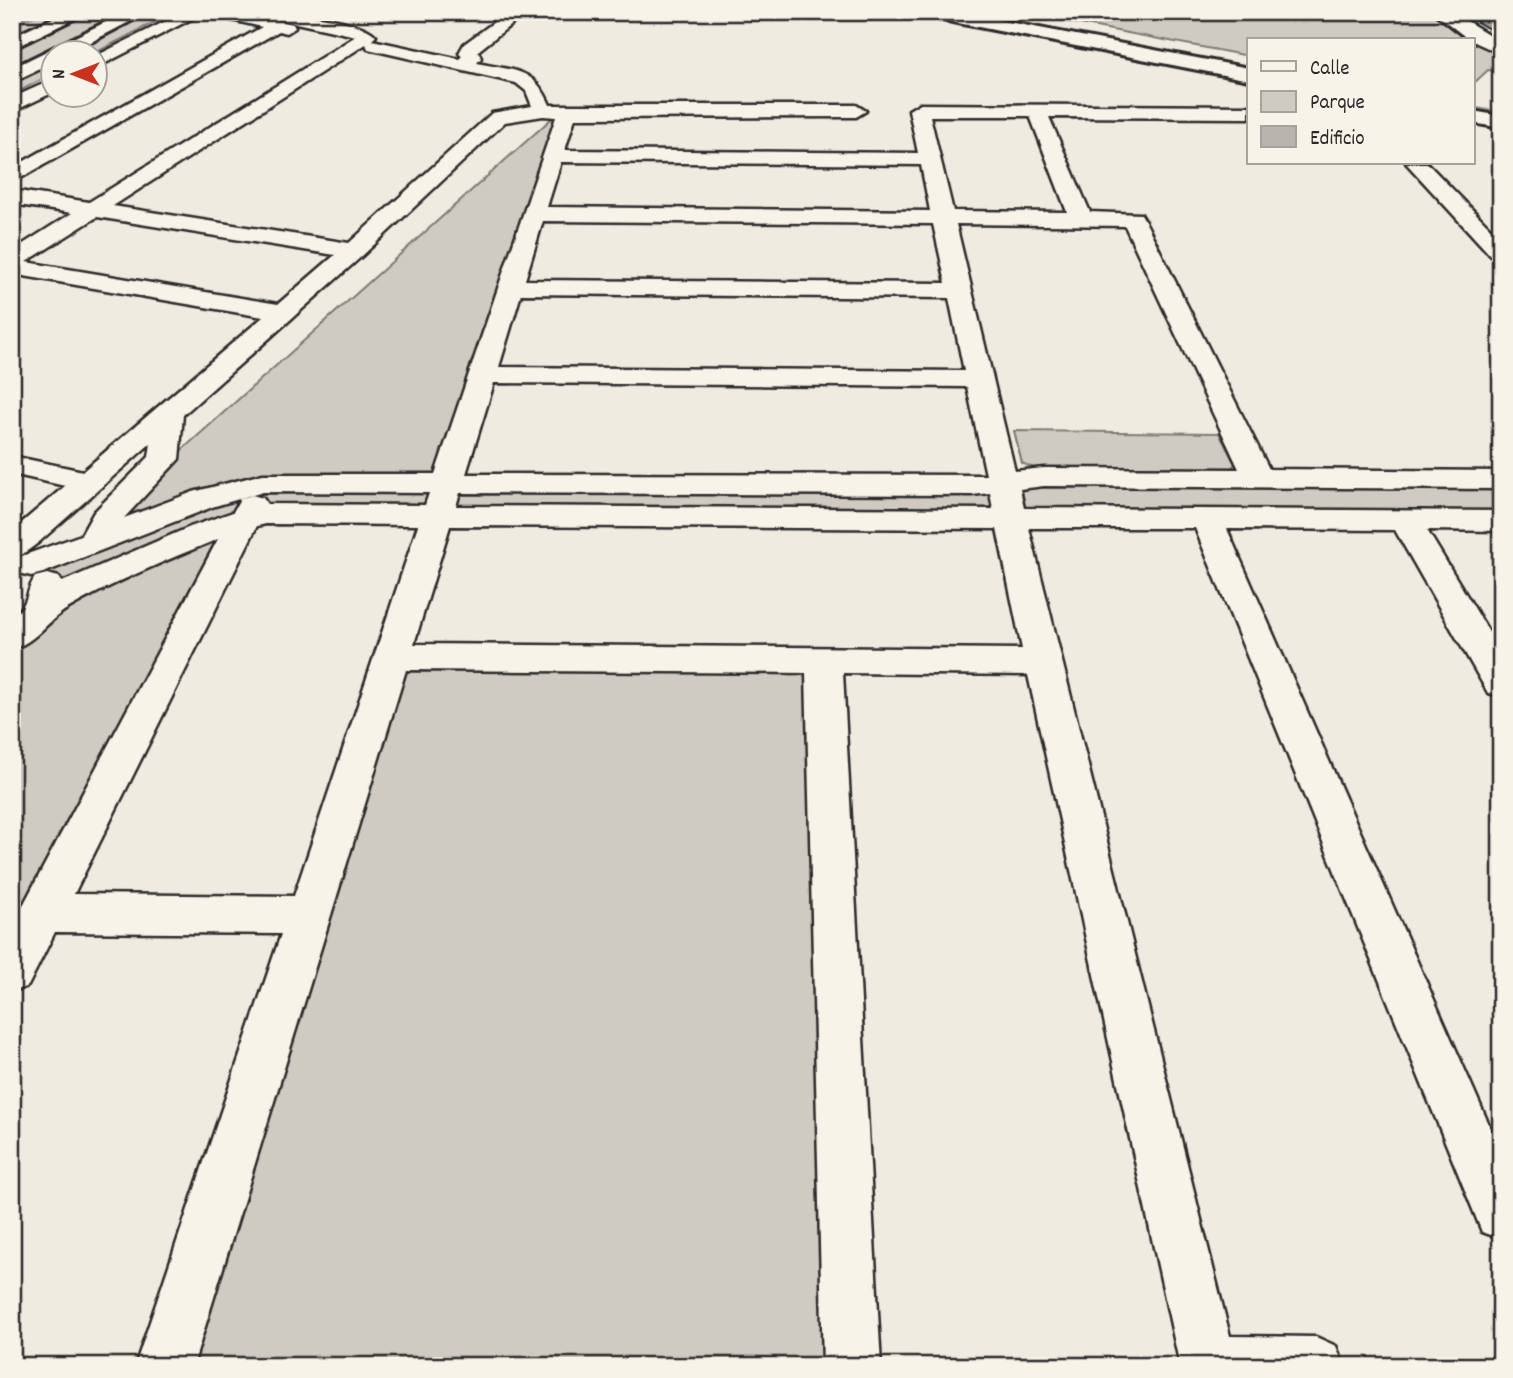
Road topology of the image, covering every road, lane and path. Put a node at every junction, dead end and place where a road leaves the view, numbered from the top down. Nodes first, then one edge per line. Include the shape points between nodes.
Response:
1 (80, 12) edge
2 (140, 12) edge
3 (197, 12) edge
4 (216, 12) edge
5 (519, 12) edge
6 (927, 12) edge
7 (1009, 12) edge
8 (1441, 12) edge
9 (272, 19) edge
10 (87, 38) edge
11 (12, 44) edge
12 (365, 44) junction
13 (1501, 49) edge
14 (1247, 56) edge
15 (108, 57) edge
16 (38, 63) edge
17 (463, 66) junction
18 (1247, 74) edge
19 (12, 75) edge
20 (38, 93) edge
21 (1474, 99) edge
22 (12, 106) edge
23 (555, 111) junction
24 (856, 111) dead end
25 (1037, 111) junction
26 (1247, 112) edge
27 (1493, 116) edge
28 (552, 156) junction
29 (931, 159) junction
30 (1417, 164) edge
31 (1439, 164) edge
32 (12, 177) edge
33 (12, 197) edge
34 (92, 210) junction
35 (533, 214) junction
36 (944, 216) junction
37 (1081, 218) junction
38 (1473, 224) junction
39 (1499, 226) edge
40 (354, 250) junction
41 (1501, 253) edge
42 (12, 261) edge
43 (12, 267) edge
44 (509, 287) junction
45 (961, 291) junction
46 (284, 313) junction
47 (482, 375) junction
48 (981, 379) junction
49 (169, 413) junction
50 (12, 465) edge
51 (1258, 478) junction
52 (1501, 480) edge
53 (89, 482) junction
54 (263, 483) junction
55 (442, 499) junction
56 (1007, 500) junction
57 (247, 517) junction
58 (1207, 519) junction
59 (1405, 520) junction
60 (1501, 521) edge
61 (93, 543) junction
62 (19, 557) edge
63 (42, 608) junction
64 (12, 636) edge
65 (392, 657) junction
66 (824, 661) junction
67 (1043, 662) junction
68 (1497, 670) edge
69 (42, 913) junction
70 (308, 915) junction
71 (12, 971) edge
72 (1484, 1134) edge
73 (1501, 1213) edge
74 (1209, 1365) edge
75 (164, 1366) edge
76 (852, 1366) edge
77 (1316, 1366) edge

1 - 11 main road
2 - 10 main road
3 - 15 street
4 - 9 street
5 - 17 street via 470,48 472,58
6 - 18 main road
7 - 14 main road
8 - 13 street
9 - 12 street
9 - 32 street
12 - 17 street
12 - 34 street
16 - 19 main road
17 - 23 street via 522,79
20 - 22 street
21 - 27 main road
23 - 24 street
23 - 28 street
23 - 40 street via 499,117
25 - 26 street
25 - 29 street via 919,110
25 - 37 street
28 - 29 street
28 - 35 street
29 - 36 street
30 - 38 street
31 - 39 street
33 - 34 street
34 - 40 street
34 - 42 street
35 - 36 street
35 - 44 street
36 - 37 street
36 - 45 street
37 - 51 street via 1133,219
38 - 39 street
38 - 41 street
40 - 46 street
43 - 46 street
44 - 45 street
44 - 47 street
45 - 48 street
46 - 49 street
47 - 48 street
47 - 55 street
48 - 56 street
49 - 53 street
49 - 61 street via 164,459 105,519
50 - 53 street
51 - 52 street
51 - 56 street via 1044,477
53 - 62 street via 27,536
54 - 55 street
54 - 57 street
54 - 61 street via 224,491
55 - 56 street via 974,520
55 - 57 street
55 - 65 street
56 - 58 street
56 - 67 street
57 - 63 street via 85,583
57 - 69 street
58 - 59 street
58 - 72 street
59 - 60 street
59 - 68 street
61 - 62 street
62 - 63 street via 47,581
63 - 64 street
65 - 66 street
65 - 70 street
66 - 67 street
66 - 76 street
67 - 74 street
69 - 70 street
69 - 71 street
70 - 75 street
72 - 73 street
74 - 77 street

